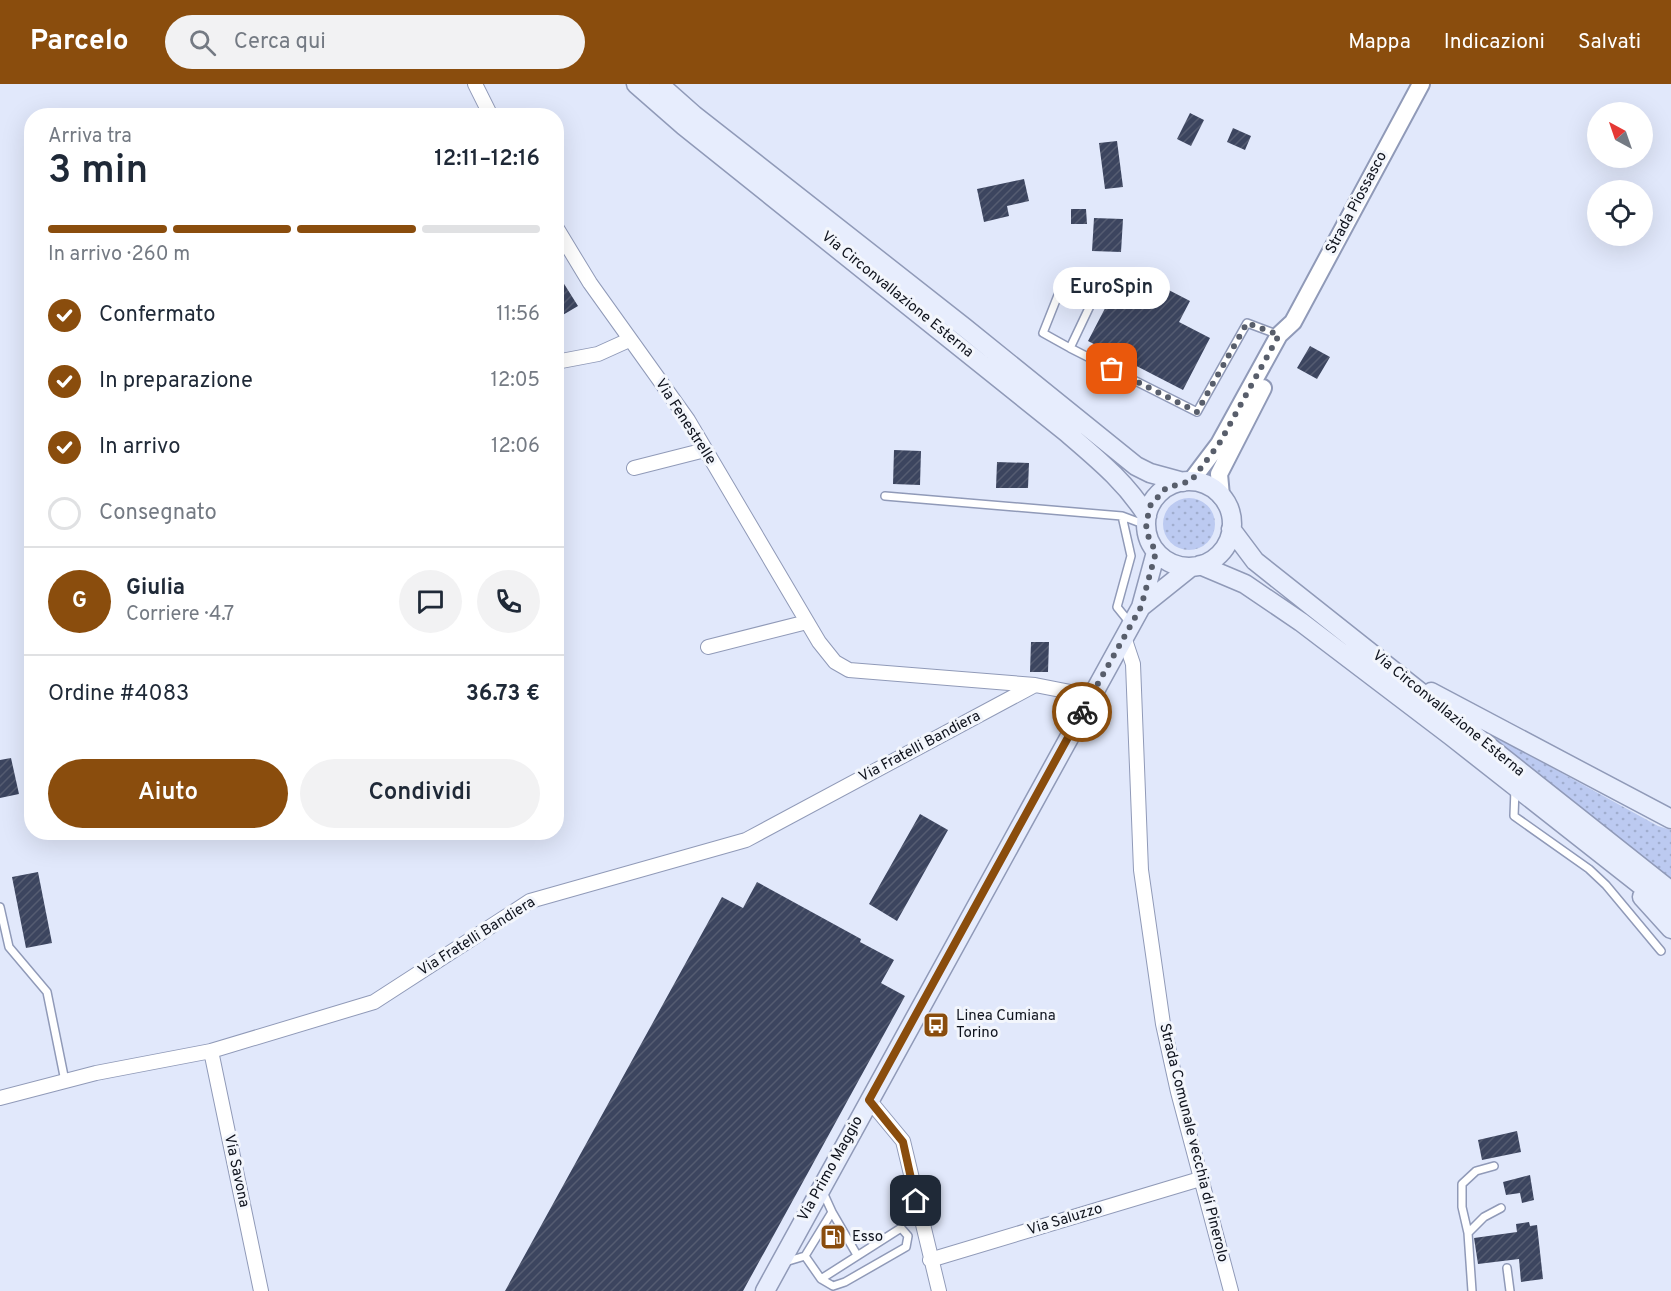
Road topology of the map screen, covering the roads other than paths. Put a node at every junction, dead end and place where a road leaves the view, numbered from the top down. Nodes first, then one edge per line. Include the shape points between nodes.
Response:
1 (475, 84) edge
2 (636, 84) edge
3 (659, 84) edge
4 (1421, 84) edge
5 (487, 108) edge
6 (564, 239) edge
7 (1293, 322) junction
8 (1279, 335) junction
9 (629, 340) junction
10 (1070, 348) junction
11 (564, 360) edge
12 (705, 450) junction
13 (634, 468) dead end
14 (1187, 481) junction
15 (885, 496) dead end
16 (1221, 496) junction
17 (1122, 516) junction
18 (1146, 521) junction
19 (1231, 530) junction
20 (1156, 552) junction
21 (1196, 566) junction
22 (1141, 607) junction
23 (807, 622) junction
24 (1128, 631) junction
25 (708, 646) dead end
26 (1035, 685) junction
27 (1400, 687) junction
28 (1091, 696) junction
29 (1515, 786) junction
30 (1671, 819) edge
31 (1602, 854) junction
32 (1671, 891) edge
33 (0, 907) edge
34 (1671, 909) edge
35 (1671, 929) edge
36 (1661, 951) dead end
37 (211, 1051) junction
38 (65, 1081) junction
39 (0, 1098) edge
40 (869, 1100) junction
41 (1494, 1167) dead end
42 (1200, 1179) junction
43 (821, 1188) junction
44 (1501, 1208) dead end
45 (832, 1212) junction
46 (1468, 1233) junction
47 (857, 1255) junction
48 (805, 1256) junction
49 (930, 1260) junction
50 (780, 1263) junction
51 (1507, 1268) dead end
52 (821, 1279) junction
53 (261, 1291) edge
54 (765, 1291) edge
55 (939, 1291) edge
56 (1231, 1291) edge
57 (1472, 1291) edge
58 (1510, 1291) edge

1 - 5 street
2 - 18 main road, Via Circonvallazione Esterna via 1114,473 1134,494
3 - 14 main road, Via Circonvallazione Esterna via 1136,466
4 - 7 street, Strada Piossasco
6 - 9 street, Via Fenestrelle
7 - 8 street, Strada Piossasco
7 - 16 street, Strada Piossasco via 1291,337 1219,474
8 - 10 lane via 1247,323 1197,412
8 - 14 street, Strada Piossasco via 1219,444
9 - 11 street via 598,354
9 - 12 street, Via Fenestrelle via 688,420
10 - 10 lane via 1098,289 1066,275 1043,333
12 - 13 street
12 - 23 street, Via Fenestrelle
14 - 16 main road via 1209,486
14 - 18 main road via 1158,494
15 - 17 lane
16 - 19 main road via 1231,517
17 - 18 lane
17 - 24 lane via 1131,556 1117,607
18 - 20 main road
19 - 21 main road via 1220,553
19 - 27 main road, Via Circonvallazione Esterna via 1255,561
20 - 21 main road via 1169,562
20 - 22 main road, Via Primo Maggio
21 - 22 main road, Via Primo Maggio
21 - 27 main road, Via Circonvallazione Esterna via 1245,584
22 - 24 main road, Via Primo Maggio
23 - 25 street
23 - 26 street, Via Fenestrelle via 835,662 849,670
24 - 28 main road, Via Primo Maggio
24 - 42 street, Strada Comunale vecchia di Pinerolo via 1133,664 1141,870 1163,1024
26 - 28 street, Via Fenestrelle
26 - 37 street, Via Fratelli Bandiera via 746,840 530,901 374,1002
27 - 29 main road, Via Circonvallazione Esterna
27 - 30 main road via 1468,709
27 - 32 main road, Via Circonvallazione Esterna
28 - 40 main road, Via Primo Maggio
29 - 31 main road, Via Circonvallazione Esterna
29 - 36 lane, Via Circonvallazione Esterna via 1515,816 1589,869
31 - 34 main road, Via Circonvallazione Esterna
31 - 35 main road
33 - 38 lane via 9,947 47,992
37 - 38 street, Via Fratelli Bandiera
37 - 53 street, Via Savona
38 - 39 street, Via Fratelli Bandiera
40 - 43 main road, Via Primo Maggio
40 - 49 street via 903,1142
41 - 46 lane via 1476,1171 1462,1184
42 - 49 street, Via Saluzzo
42 - 56 street, Strada Comunale vecchia di Pinerolo
43 - 45 lane
43 - 50 main road, Via Primo Maggio
44 - 46 lane via 1484,1217
45 - 47 lane
45 - 48 lane
46 - 57 lane
47 - 52 lane
47 - 52 lane via 901,1228 908,1236 906,1247 845,1282 833,1286
48 - 50 lane
48 - 52 lane
49 - 55 street
50 - 54 main road, Via Primo Maggio
51 - 58 lane

